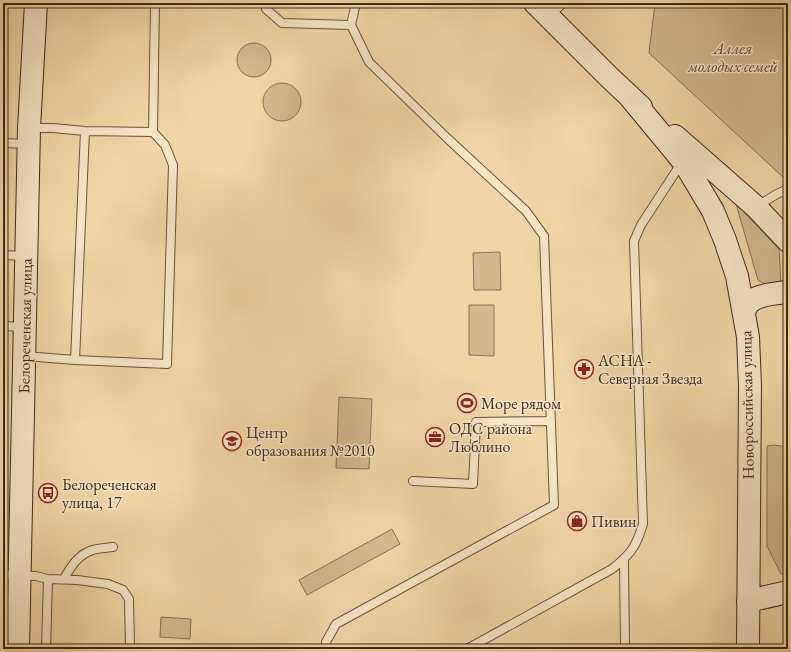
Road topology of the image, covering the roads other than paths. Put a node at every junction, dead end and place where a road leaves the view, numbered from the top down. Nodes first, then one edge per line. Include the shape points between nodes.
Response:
1 (36, 3) edge
2 (155, 3) edge
3 (266, 3) edge
4 (356, 3) edge
5 (549, 8) edge
6 (351, 25) junction
7 (630, 97) junction
8 (84, 131) junction
9 (153, 132) junction
10 (29, 136) junction
11 (3, 142) edge
12 (683, 161) junction
13 (788, 189) edge
14 (756, 207) junction
15 (788, 241) edge
16 (3, 255) edge
17 (26, 256) junction
18 (788, 292) edge
19 (744, 310) junction
20 (3, 326) edge
21 (25, 327) junction
22 (24, 356) junction
23 (75, 360) junction
24 (551, 421) junction
25 (413, 481) dead end
26 (113, 547) dead end
27 (624, 560) junction
28 (11, 576) edge
29 (48, 579) junction
30 (64, 580) junction
31 (788, 592) edge
32 (748, 600) junction
33 (18, 649) edge
34 (46, 649) edge
35 (130, 649) edge
36 (327, 649) edge
37 (468, 649) edge
38 (625, 649) edge
39 (748, 649) edge

1 - 10 street, Белореченская улица
2 - 9 lane
3 - 6 lane via 266,9 282,23
4 - 6 lane
5 - 7 street, Новороссийская улица via 609,77
6 - 24 lane via 369,62 526,211 544,236
7 - 12 street, Новороссийская улица
7 - 14 street, Новороссийская улица
8 - 9 lane
8 - 10 lane via 53,128
8 - 23 lane
9 - 23 lane via 164,145 173,165 167,364
10 - 11 lane
10 - 17 street, Белореченская улица
12 - 19 street, Новороссийская улица via 713,211 725,240 737,276
12 - 27 lane via 641,224 634,241 643,524 638,540
13 - 14 lane
14 - 15 street, Новороссийская улица
16 - 17 lane
17 - 21 street, Белореченская улица
18 - 19 street via 756,298 749,302
19 - 32 street, Новороссийская улица via 750,386
20 - 21 lane
21 - 22 street, Белореченская улица
22 - 23 lane
22 - 28 street, Белореченская улица
24 - 25 lane via 476,422 473,484
24 - 36 lane via 554,505 336,624 326,642
26 - 30 lane via 91,550 77,560
27 - 37 lane
27 - 38 lane
28 - 29 lane via 36,576
28 - 33 street, Белореченская улица
29 - 30 lane
29 - 34 lane
30 - 35 lane via 108,584 123,590 129,599
31 - 32 street
32 - 39 street, Новороссийская улица

